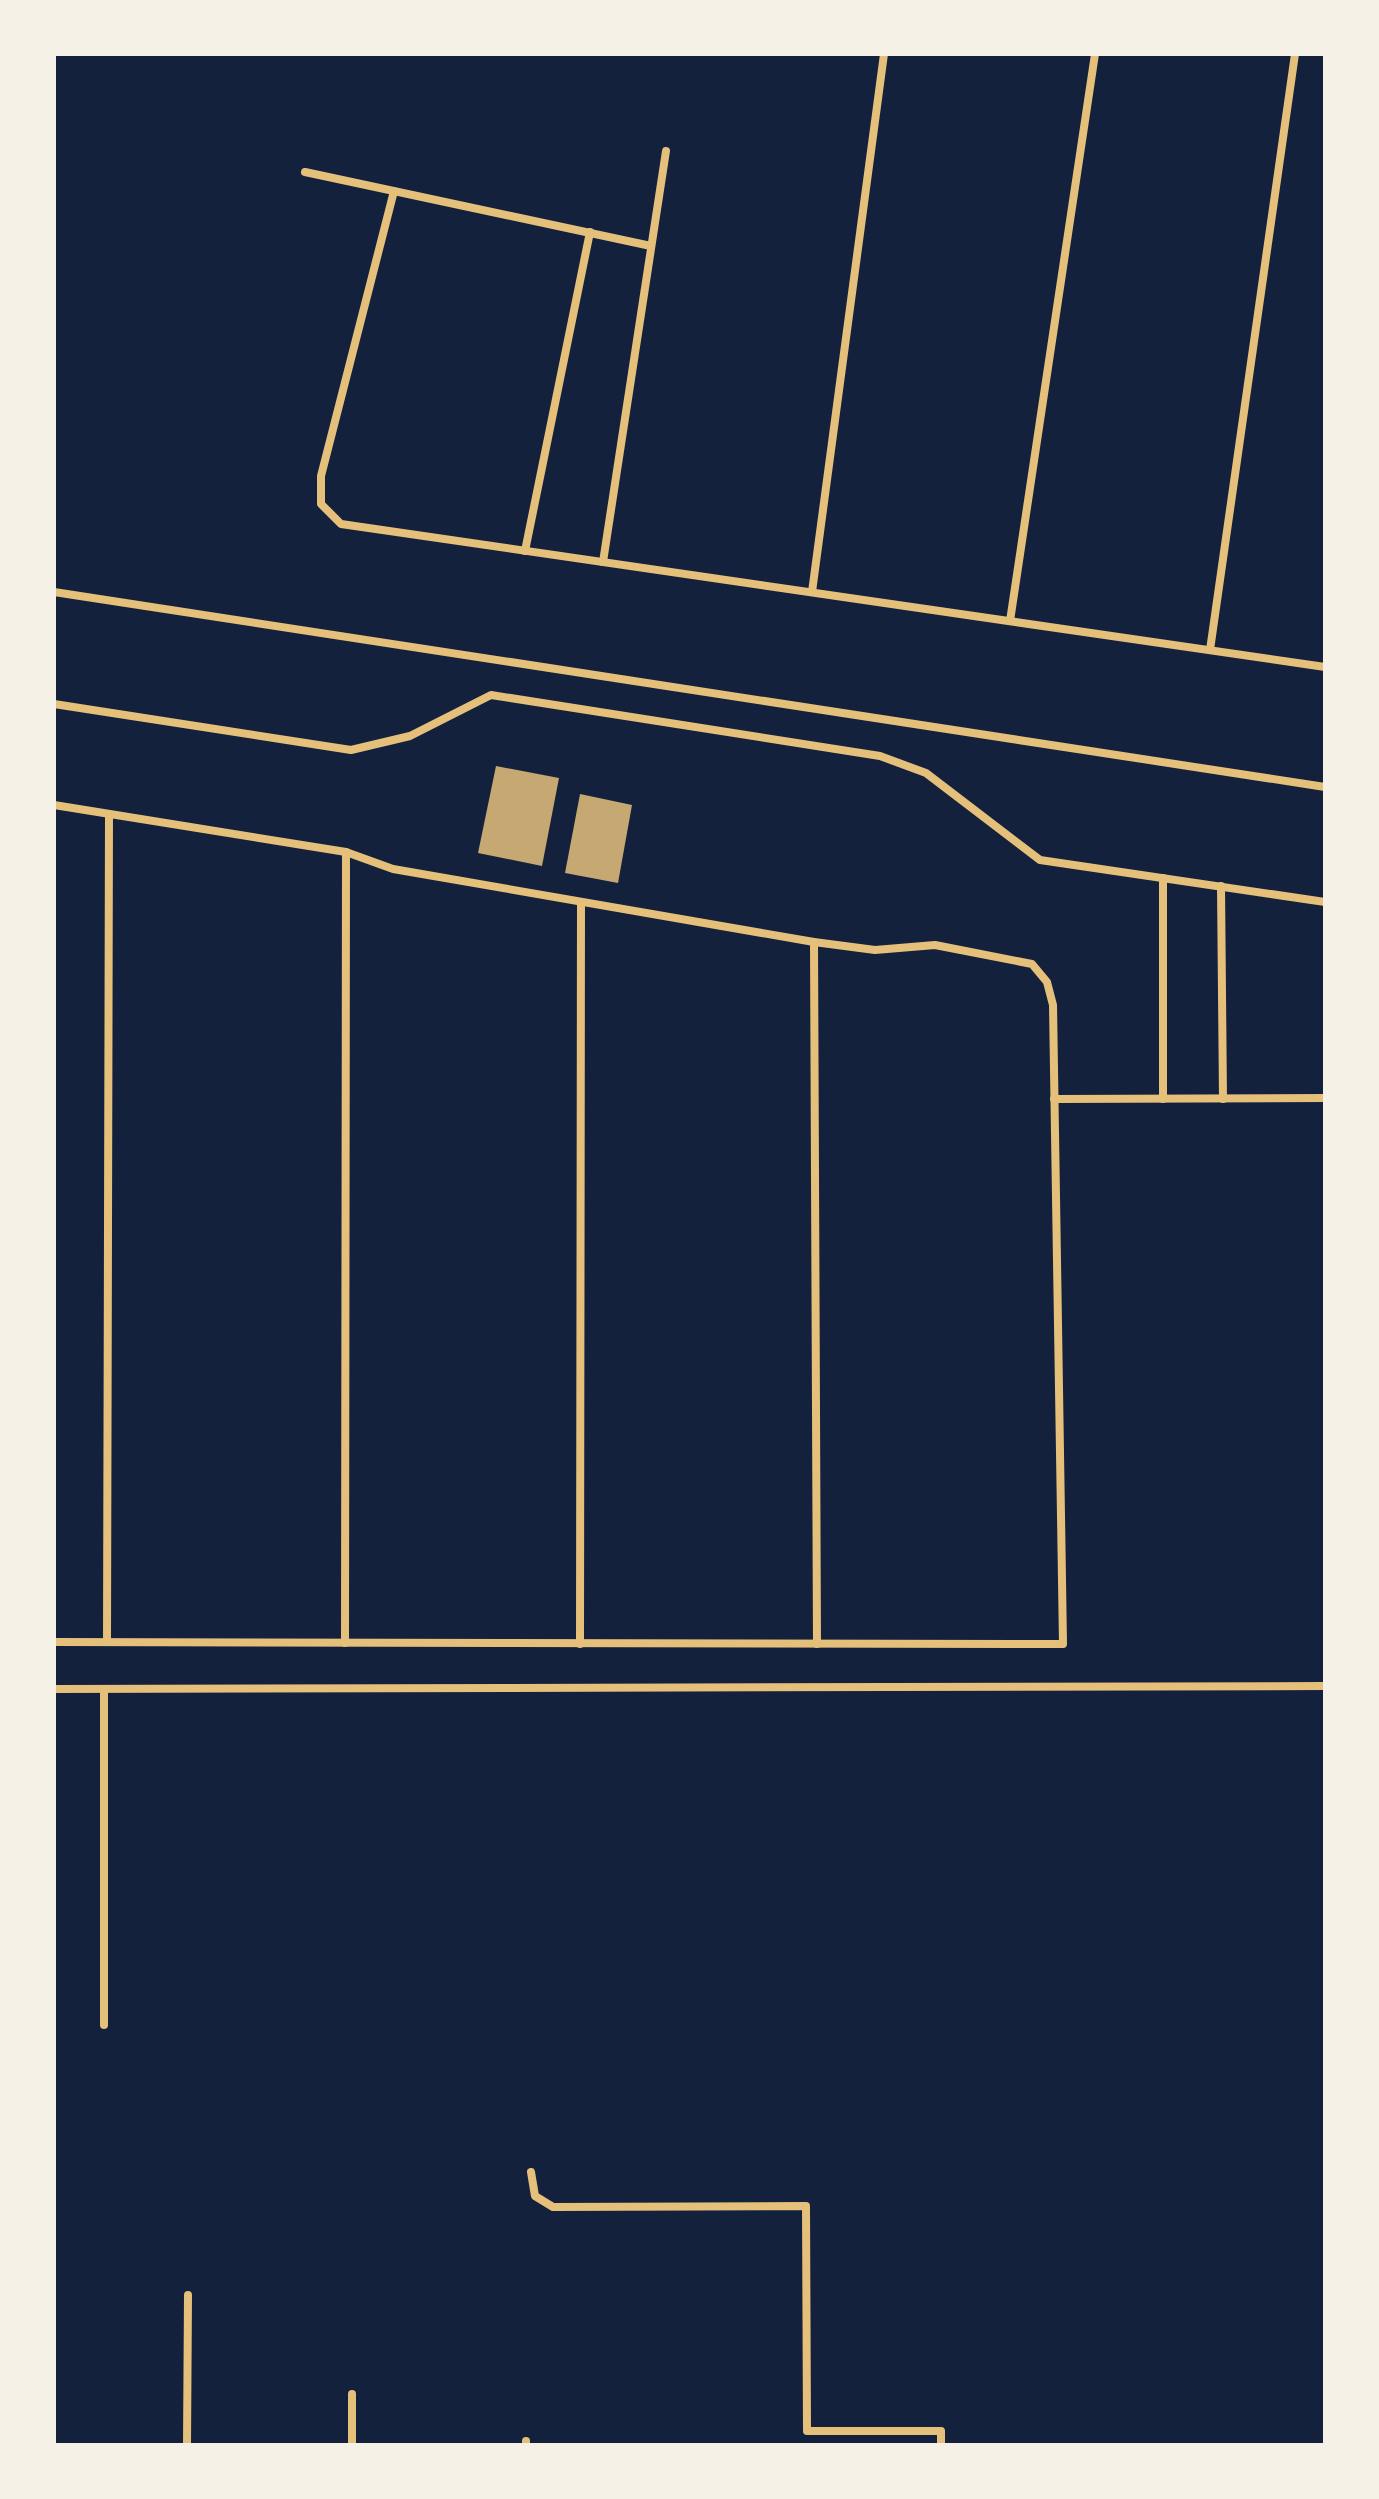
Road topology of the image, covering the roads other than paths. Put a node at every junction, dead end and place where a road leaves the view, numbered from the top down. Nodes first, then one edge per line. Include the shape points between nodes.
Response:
1 (884, 54) edge
2 (1095, 54) edge
3 (1295, 54) edge
4 (666, 151) dead end
5 (305, 172) dead end
6 (394, 191) junction
7 (590, 232) junction
8 (651, 246) junction
9 (525, 551) junction
10 (603, 562) junction
11 (54, 592) edge
12 (812, 592) junction
13 (1010, 621) junction
14 (1210, 650) junction
15 (1325, 667) edge
16 (54, 704) edge
17 (1325, 787) edge
18 (54, 805) edge
19 (109, 814) junction
20 (346, 852) junction
21 (1163, 878) junction
22 (1221, 886) junction
23 (581, 902) junction
24 (1325, 902) edge
25 (814, 942) junction
26 (1325, 1098) edge
27 (1054, 1099) junction
28 (1163, 1099) junction
29 (1223, 1099) junction
30 (54, 1642) edge
31 (107, 1642) junction
32 (345, 1643) junction
33 (580, 1644) junction
34 (817, 1644) junction
35 (1325, 1686) edge
36 (54, 1689) edge
37 (104, 1689) junction
38 (104, 2025) dead end
39 (531, 2172) dead end
40 (188, 2295) dead end
41 (352, 2394) dead end
42 (187, 2445) edge
43 (352, 2445) edge
44 (941, 2445) edge

1 - 12 street
2 - 13 street
3 - 14 street
4 - 8 street
5 - 6 street
6 - 7 street
6 - 9 street via 321,476 321,504 341,524
7 - 8 street
7 - 9 street
8 - 10 street
9 - 10 street
10 - 12 street
11 - 17 street
12 - 13 street
13 - 14 street
14 - 15 street
16 - 21 street via 351,750 410,736 491,695 880,756 926,773 1040,860
18 - 19 street
19 - 20 street
19 - 31 street
20 - 23 street via 393,869
20 - 32 street
21 - 22 street
21 - 28 street
22 - 24 street
22 - 29 street
23 - 25 street
23 - 33 street
25 - 27 street via 875,950 935,945 1032,964 1047,982 1053,1005
25 - 34 street
26 - 29 street
27 - 28 street
27 - 34 street via 1063,1644
28 - 29 street
30 - 31 street
31 - 32 street
32 - 33 street
33 - 34 street
35 - 37 street
36 - 37 street
37 - 38 street
39 - 44 street via 535,2196 553,2207 806,2206 807,2431 941,2431
40 - 42 street
41 - 43 street

